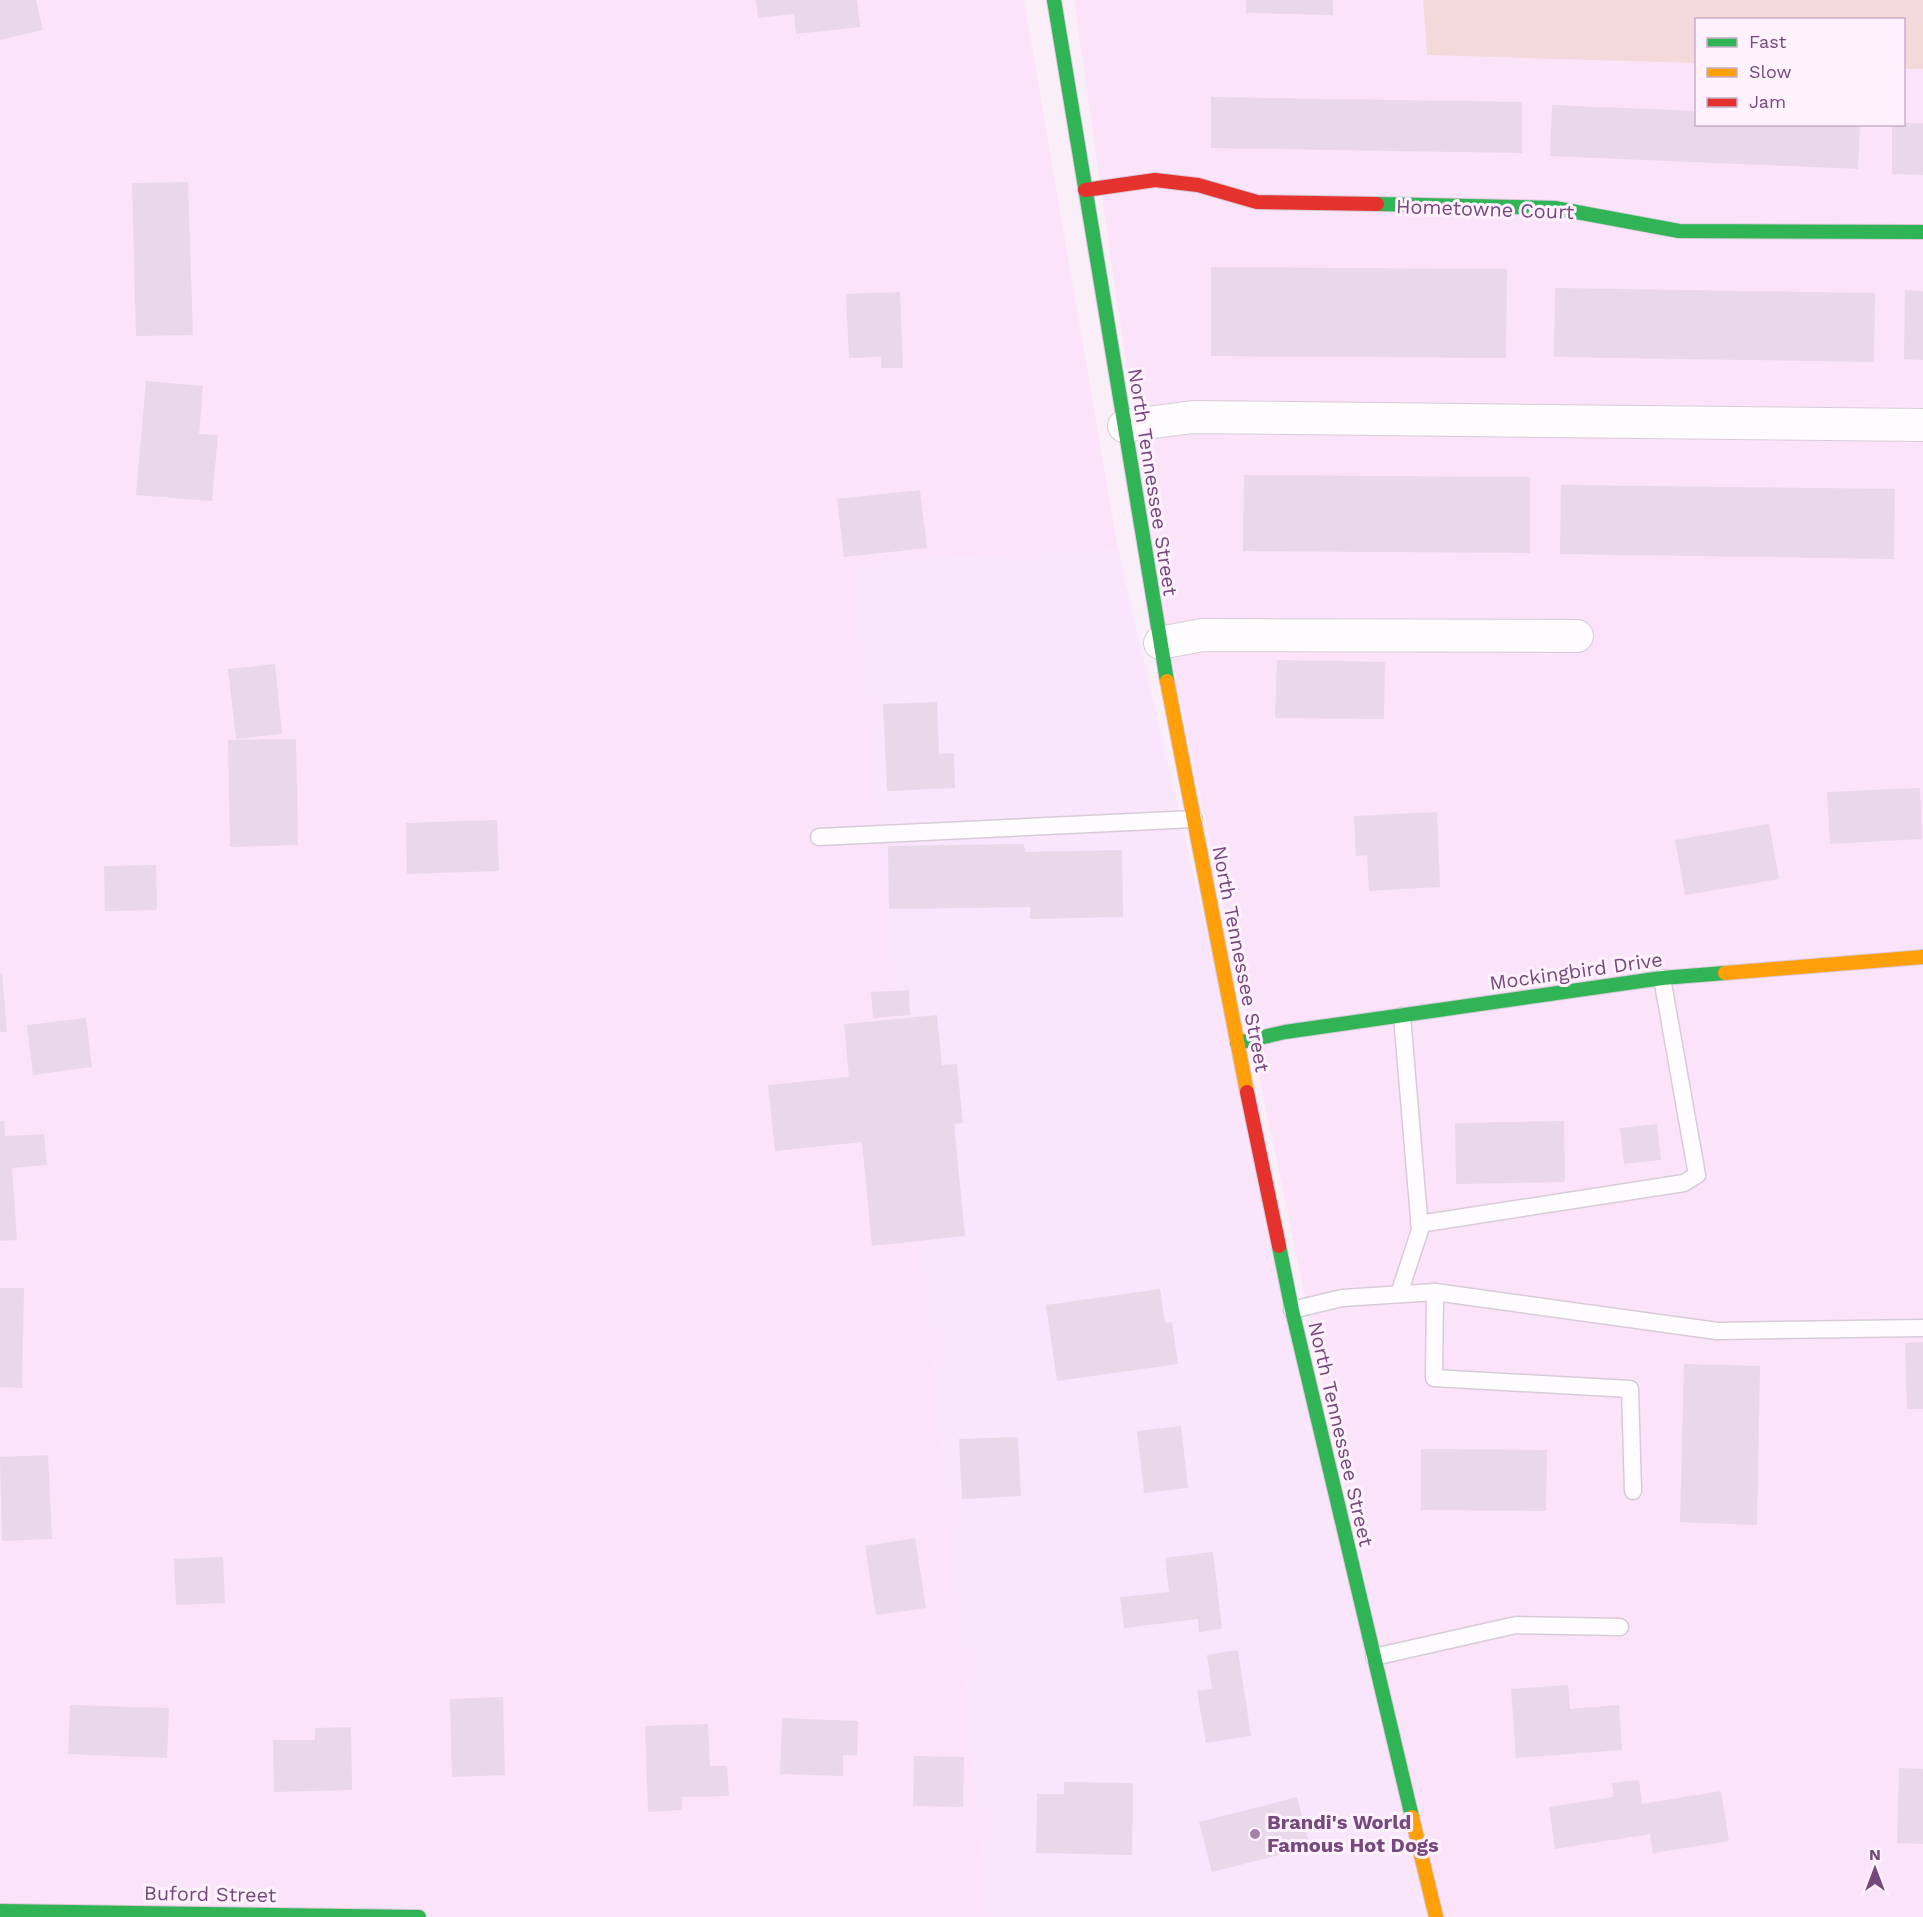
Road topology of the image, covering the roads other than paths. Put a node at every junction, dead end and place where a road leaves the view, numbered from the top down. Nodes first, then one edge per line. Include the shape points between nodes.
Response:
1 (1054, 0) edge
2 (1085, 189) junction
3 (1923, 232) edge
4 (1923, 425) edge
5 (1124, 426) junction
6 (1577, 636) dead end
7 (1160, 643) junction
8 (1194, 819) junction
9 (819, 837) dead end
10 (1923, 957) edge
11 (1662, 978) junction
12 (1402, 1016) junction
13 (1237, 1043) junction
14 (1419, 1224) junction
15 (1435, 1292) junction
16 (1399, 1294) junction
17 (1292, 1310) junction
18 (1923, 1328) edge
19 (1633, 1491) dead end
20 (1620, 1627) dead end
21 (1374, 1657) junction
22 (0, 1911) edge
23 (418, 1917) edge
24 (1436, 1917) edge

1 - 2 main road, North Tennessee Street
2 - 3 main road, Hometowne Court via 1155,180 1198,185 1257,202 1556,208 1678,231
2 - 5 main road, North Tennessee Street
4 - 5 street via 1193,417
5 - 7 main road, North Tennessee Street
6 - 7 street via 1202,634
7 - 8 main road, North Tennessee Street
8 - 9 lane
8 - 13 main road, North Tennessee Street
10 - 11 main road, Mockingbird Drive
11 - 12 main road, Mockingbird Drive
11 - 14 lane via 1697,1175 1684,1183
12 - 13 main road, Mockingbird Drive via 1285,1032
12 - 14 lane
13 - 17 main road, North Tennessee Street
14 - 16 lane
15 - 16 lane
15 - 18 lane via 1717,1331
15 - 19 lane via 1434,1378 1629,1389
16 - 17 lane via 1342,1298
17 - 21 main road, North Tennessee Street
20 - 21 lane via 1516,1625
21 - 24 main road, North Tennessee Street
22 - 23 main road, Buford Street

